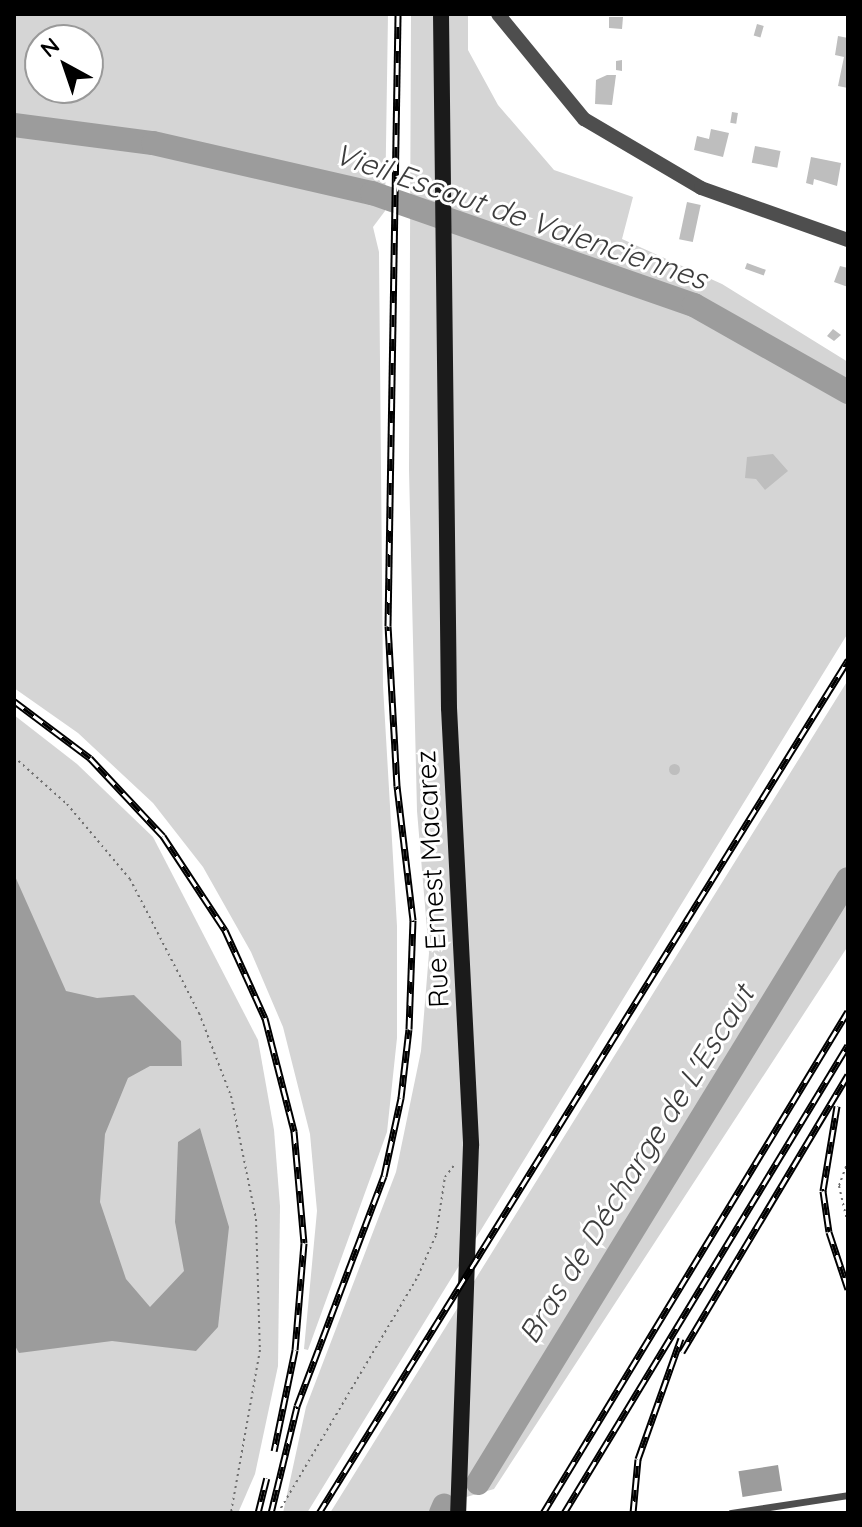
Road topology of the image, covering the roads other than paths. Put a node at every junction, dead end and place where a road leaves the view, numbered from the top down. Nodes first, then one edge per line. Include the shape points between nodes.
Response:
1 (441, 14) edge
2 (498, 14) edge
3 (848, 240) edge
4 (848, 1496) edge
5 (458, 1513) edge
6 (731, 1513) edge

1 - 5 main road, Rue Ernest Macarez via 449,708 471,1157
2 - 3 street via 579,117 701,188
4 - 6 lane

